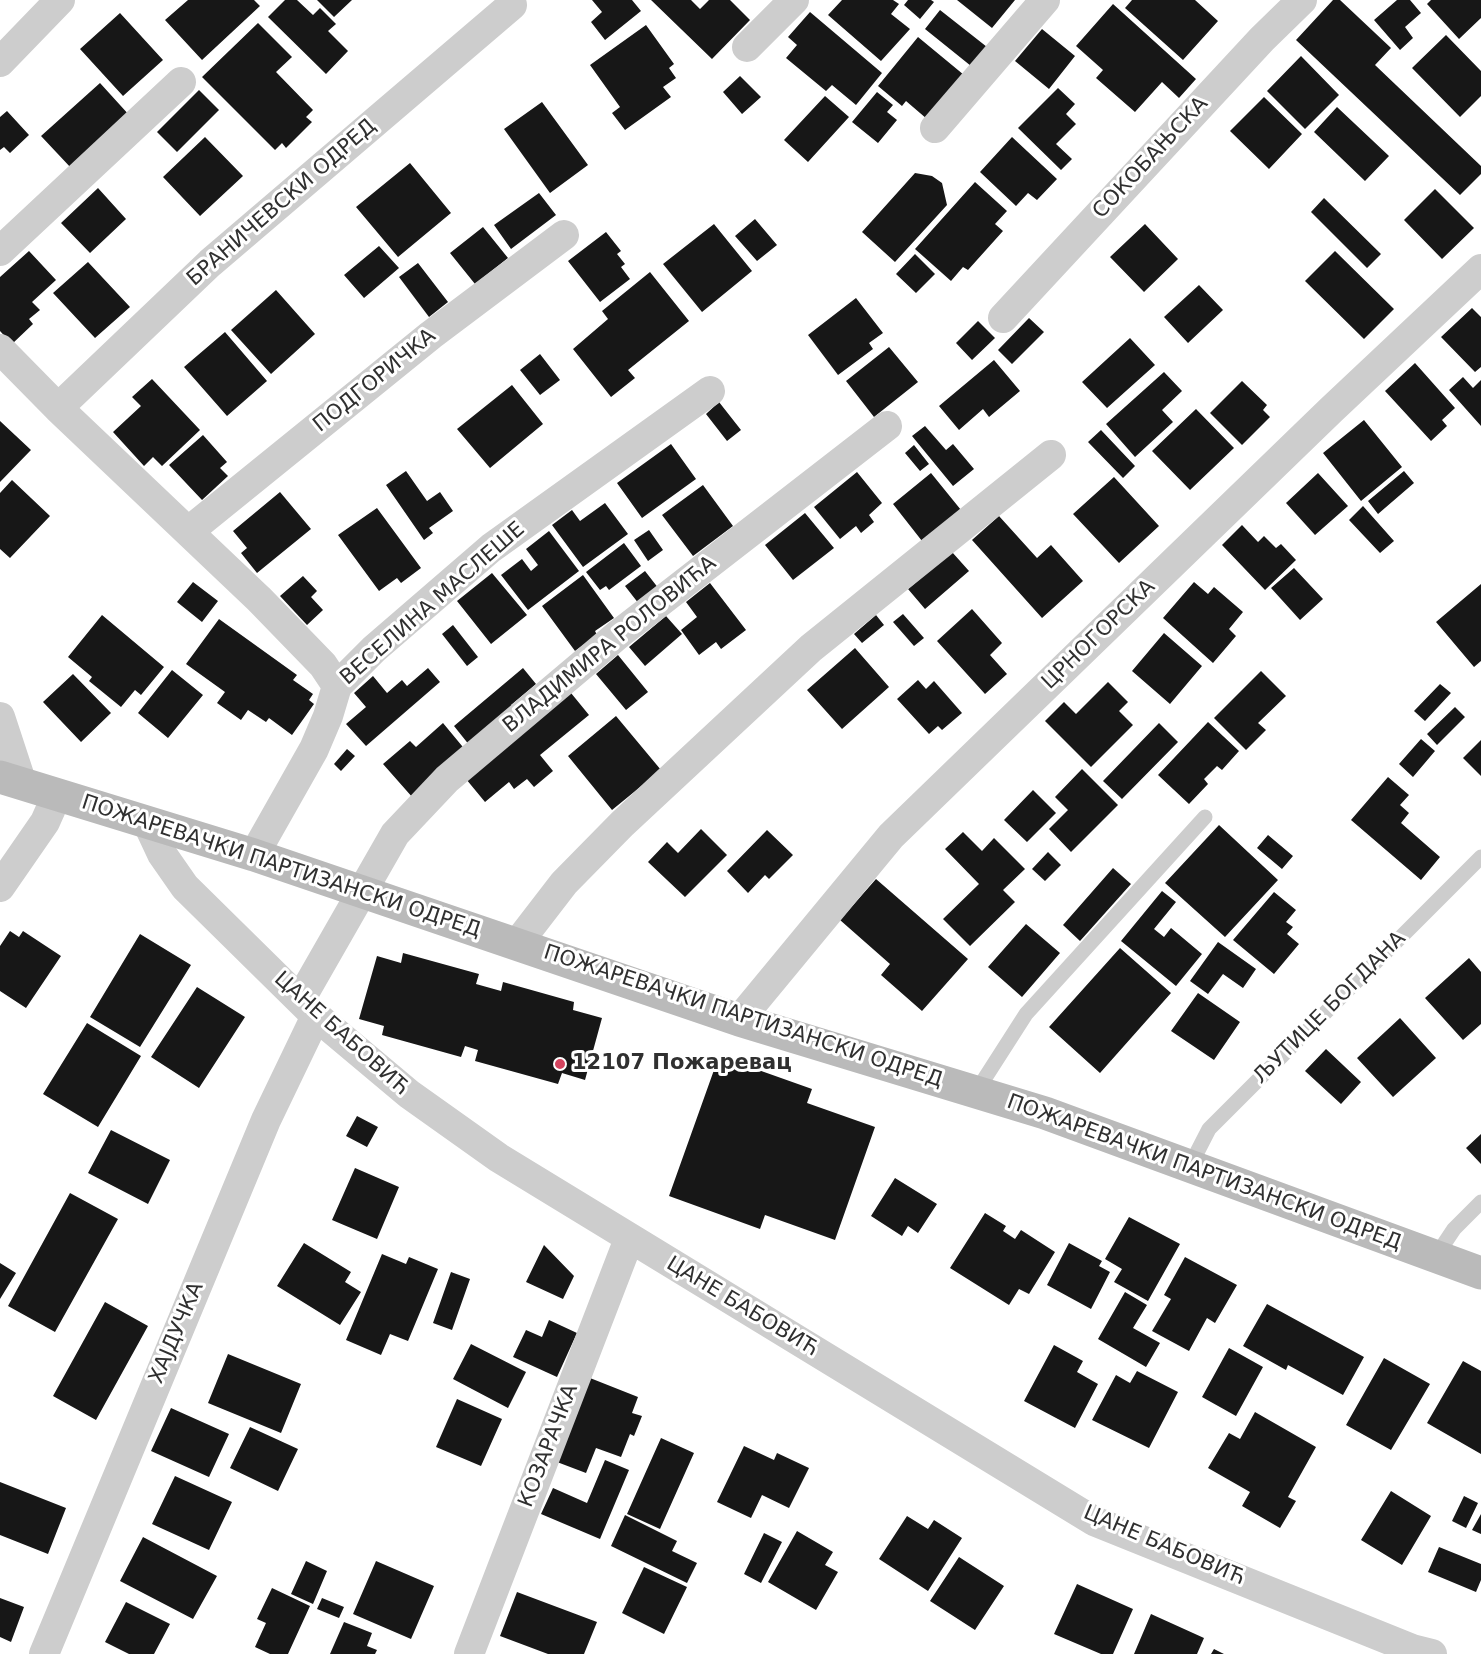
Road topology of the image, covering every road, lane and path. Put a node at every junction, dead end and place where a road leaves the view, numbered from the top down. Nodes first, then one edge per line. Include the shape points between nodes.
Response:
1 (60, 0) edge
2 (794, 0) edge
3 (1045, 0) edge
4 (1302, 0) edge
5 (512, 5) dead end
6 (747, 47) dead end
7 (0, 62) edge
8 (181, 82) dead end
9 (935, 128) dead end
10 (564, 235) dead end
11 (0, 251) edge
12 (1481, 269) edge
13 (1003, 318) dead end
14 (0, 349) edge
15 (710, 391) dead end
16 (58, 408) junction
17 (887, 426) dead end
18 (1051, 455) dead end
19 (189, 531) junction
20 (337, 686) junction
21 (0, 717) edge
22 (11, 781) edge
23 (57, 795) junction
24 (1205, 817) dead end
25 (147, 822) junction
26 (255, 855) junction
27 (1481, 857) edge
28 (0, 887) edge
29 (363, 893) junction
30 (517, 944) junction
31 (308, 1008) junction
32 (739, 1020) junction
33 (976, 1092) junction
34 (1190, 1166) junction
35 (1481, 1202) edge
36 (629, 1239) junction
37 (1436, 1256) junction
38 (1481, 1273) edge
39 (44, 1654) edge
40 (469, 1654) edge
41 (1432, 1654) edge

1 - 7 street
2 - 6 street
3 - 9 street
4 - 13 street, СОКОБАЊСКА
5 - 16 street, БРАНИЧЕВСКИ ОДРЕД via 210,263
8 - 11 street
10 - 19 street, ПОДГОРИЧКА via 431,335
12 - 32 street, ЦРНОГОРСКА via 891,836
14 - 16 street
15 - 20 street, ВЕСЕЛИНА МАСЛЕШЕ via 491,548
16 - 19 street
17 - 29 street, ВЛАДИМИРА РОЛОВИЋА via 620,633 447,779 395,834
18 - 30 street via 811,648 622,824 564,883
19 - 20 street via 315,657
20 - 26 street, ВЕСЕЛИНА МАСЛЕШЕ via 314,749
21 - 22 street
22 - 23 street, ПОЖАРЕВАЧКИ ПАРТИЗАНСКИ ОДРЕД
23 - 25 street, ПОЖАРЕВАЧКИ ПАРТИЗАНСКИ ОДРЕД
23 - 28 street via 45,822
24 - 33 lane via 1026,1014
25 - 26 street, ПОЖАРЕВАЧКИ ПАРТИЗАНСКИ ОДРЕД
25 - 31 street, ЦАНЕ БАБОВИЋ via 162,854 185,887
26 - 29 street, ПОЖАРЕВАЧКИ ПАРТИЗАНСКИ ОДРЕД
27 - 34 lane, ЉУТИЦЕ БОГДАНА via 1209,1129
29 - 30 street, ПОЖАРЕВАЧКИ ПАРТИЗАНСКИ ОДРЕД
29 - 31 street, ВЛАДИМИРА РОЛОВИЋА
30 - 32 street, ПОЖАРЕВАЧКИ ПАРТИЗАНСКИ ОДРЕД
31 - 36 street, ЦАНЕ БАБОВИЋ via 408,1094 499,1158
31 - 39 street, ХАЈДУЧКА via 266,1120
32 - 33 street, ПОЖАРЕВАЧКИ ПАРТИЗАНСКИ ОДРЕД
33 - 34 street, ПОЖАРЕВАЧКИ ПАРТИЗАНСКИ ОДРЕД
34 - 37 street, ПОЖАРЕВАЧКИ ПАРТИЗАНСКИ ОДРЕД
35 - 37 lane via 1454,1229
36 - 40 street, КОЗАРАЧКА
36 - 41 street, ЦАНЕ БАБОВИЋ via 1094,1521
37 - 38 street, ПОЖАРЕВАЧКИ ПАРТИЗАНСКИ ОДРЕД

